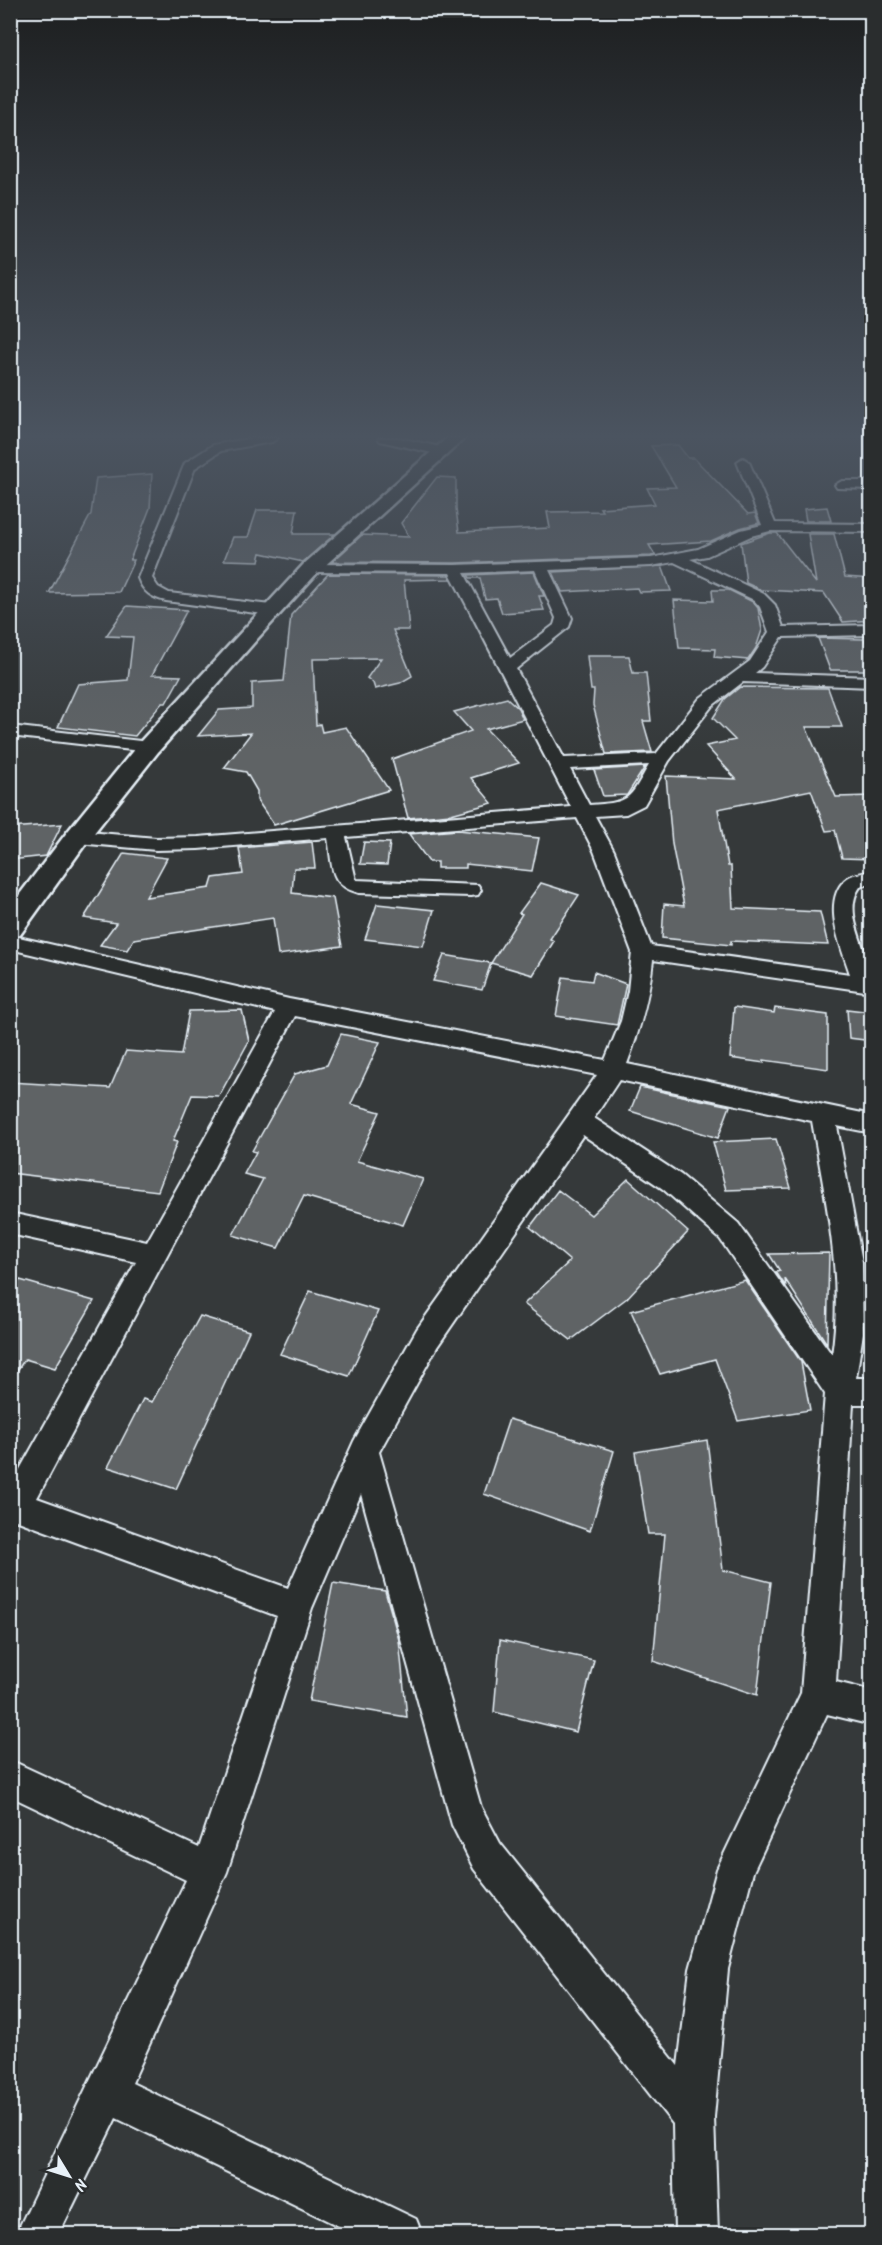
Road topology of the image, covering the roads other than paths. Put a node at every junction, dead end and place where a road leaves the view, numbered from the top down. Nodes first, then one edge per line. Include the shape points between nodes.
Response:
1 (159, 543) edge
2 (339, 543) edge
3 (725, 543) edge
4 (678, 559) junction
5 (540, 566) junction
6 (311, 568) junction
7 (455, 568) junction
8 (271, 609) junction
9 (872, 630) edge
10 (777, 632) junction
11 (508, 668) junction
12 (740, 677) junction
13 (872, 682) edge
14 (10, 731) edge
15 (148, 747) junction
16 (661, 759) junction
17 (558, 764) junction
18 (583, 813) junction
19 (336, 832) junction
20 (77, 837) junction
21 (872, 877) edge
22 (471, 890) dead end
23 (10, 928) edge
24 (10, 942) edge
25 (643, 952) junction
26 (868, 984) edge
27 (289, 1007) junction
28 (613, 1070) junction
29 (823, 1114) junction
30 (580, 1121) junction
31 (872, 1124) edge
32 (10, 1223) edge
33 (154, 1255) junction
34 (856, 1391) edge
35 (364, 1451) junction
36 (14, 1504) edge
37 (296, 1607) junction
38 (818, 1695) junction
39 (872, 1708) edge
40 (10, 1777) edge
41 (209, 1872) junction
42 (107, 2092) junction
43 (693, 2117) junction
44 (37, 2235) edge
45 (401, 2235) edge
46 (696, 2235) edge

1 - 8 street via 145,578 147,586 157,594
2 - 6 main road
3 - 4 street
4 - 5 street
4 - 10 street via 759,597 767,605
5 - 7 street
5 - 11 street via 564,622
6 - 7 street
6 - 8 main road
7 - 11 street
8 - 15 main road
9 - 10 street
10 - 12 street via 756,664
11 - 17 street
12 - 13 street
12 - 16 street via 706,702
14 - 15 street
15 - 20 main road
16 - 17 street
16 - 18 street via 634,805
17 - 18 street
18 - 19 street
18 - 25 street via 604,851
19 - 20 street via 177,844
19 - 22 street via 349,884
20 - 23 main road
21 - 26 street via 853,884 846,893 843,911
24 - 27 street
25 - 26 street
25 - 28 street via 632,1021
27 - 28 street
27 - 33 street
28 - 29 street
28 - 30 street
29 - 31 street
29 - 34 street via 849,1262 849,1333
30 - 34 street via 672,1182 729,1231
30 - 35 street via 427,1338
32 - 33 street
33 - 36 street
34 - 38 street
35 - 37 street
35 - 43 street via 465,1812 487,1856
36 - 37 street
37 - 41 street
38 - 39 street
38 - 43 street via 735,1869 709,1969
40 - 41 street
41 - 42 street
42 - 44 street
42 - 45 street
43 - 46 street

